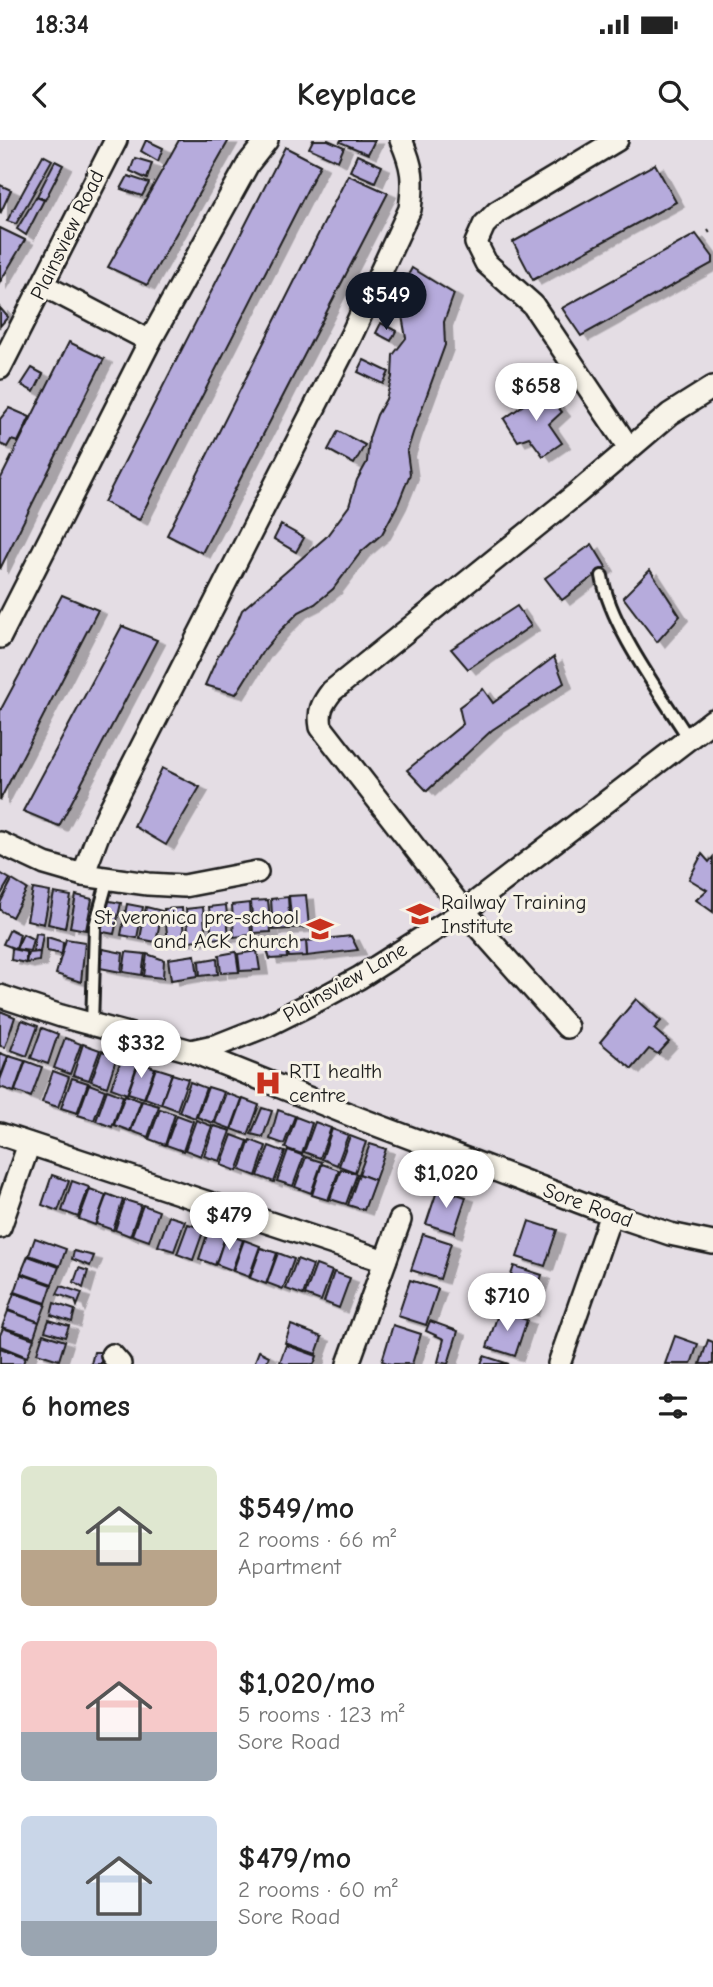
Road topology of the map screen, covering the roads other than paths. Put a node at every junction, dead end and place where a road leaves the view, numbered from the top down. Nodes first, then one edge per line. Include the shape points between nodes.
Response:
1 (116, 140) edge
2 (267, 140) edge
3 (401, 140) edge
4 (617, 140) edge
5 (43, 285) junction
6 (150, 341) junction
7 (0, 368) edge
8 (713, 387) edge
9 (629, 449) junction
10 (602, 576) dead end
11 (0, 637) edge
12 (711, 725) edge
13 (689, 739) junction
14 (0, 843) edge
15 (257, 872) dead end
16 (83, 875) junction
17 (108, 879) junction
18 (464, 911) junction
19 (0, 996) edge
20 (92, 1024) junction
21 (567, 1027) dead end
22 (191, 1051) junction
23 (0, 1134) edge
24 (29, 1144) junction
25 (611, 1214) junction
26 (400, 1220) dead end
27 (0, 1227) edge
28 (713, 1243) edge
29 (385, 1261) junction
30 (348, 1364) edge
31 (559, 1364) edge

1 - 5 street, Plainsview Road
2 - 6 street via 248,164
3 - 16 street via 411,162 410,209 351,336 97,835
4 - 9 street via 497,212 476,243 486,263 533,305
5 - 6 street
5 - 7 street, Plainsview Road
6 - 11 street
8 - 9 street via 670,414
9 - 18 street via 331,691 318,713 321,727
10 - 13 lane via 632,647
12 - 13 street, Plainsview Lane
13 - 18 street, Plainsview Lane
14 - 16 street
15 - 17 street via 184,886
16 - 17 street
17 - 20 lane via 95,926
18 - 21 street
18 - 22 street, Plainsview Lane via 359,978 292,1014 218,1045
19 - 20 street, Plainsview Lane
20 - 22 street, Plainsview Lane
22 - 25 street, Sore Road
23 - 24 street
24 - 27 street
24 - 29 street
25 - 28 street, Sore Road
25 - 31 street
26 - 29 street
29 - 30 street

